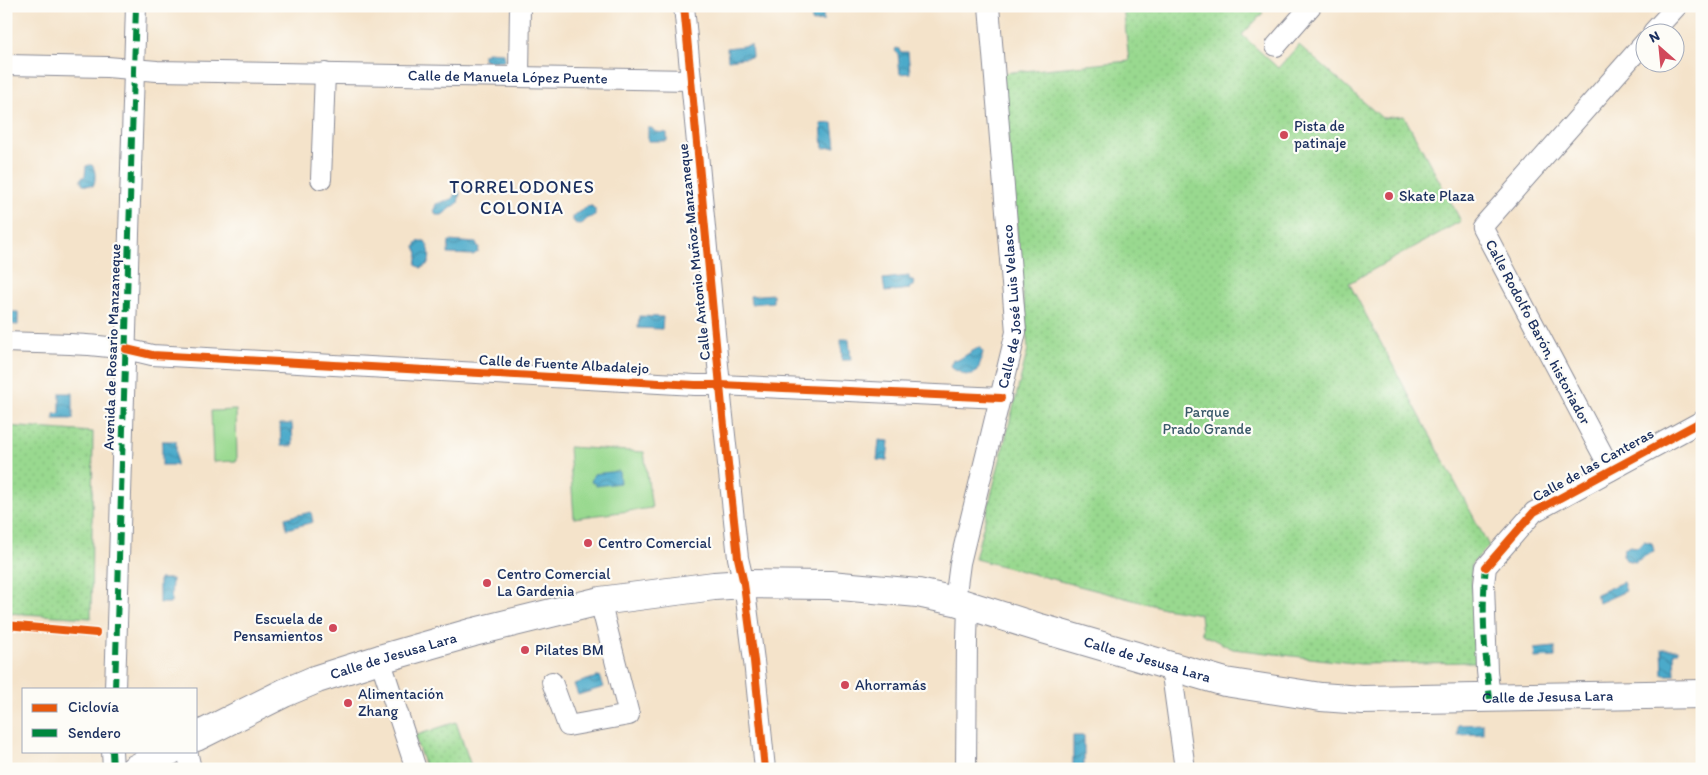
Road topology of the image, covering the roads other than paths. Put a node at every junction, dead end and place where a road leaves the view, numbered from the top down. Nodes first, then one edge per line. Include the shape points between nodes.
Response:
1 (136, 6) edge
2 (520, 6) edge
3 (684, 6) edge
4 (989, 6) edge
5 (1311, 6) edge
6 (1677, 6) edge
7 (1662, 22) edge
8 (1276, 46) dead end
9 (1636, 52) edge
10 (6, 65) edge
11 (134, 69) junction
12 (325, 74) junction
13 (519, 77) junction
14 (691, 80) junction
15 (321, 179) dead end
16 (6, 342) edge
17 (126, 349) junction
18 (720, 385) junction
19 (1001, 398) junction
20 (1702, 421) edge
21 (1611, 470) junction
22 (744, 584) junction
23 (600, 601) junction
24 (962, 604) junction
25 (380, 659) junction
26 (1171, 667) junction
27 (552, 682) dead end
28 (115, 688) edge
29 (1702, 694) edge
30 (1490, 699) junction
31 (198, 736) edge
32 (112, 752) edge
33 (168, 752) edge
34 (187, 752) edge
35 (113, 769) edge
36 (135, 769) edge
37 (191, 769) edge
38 (416, 769) edge
39 (765, 769) edge
40 (966, 769) edge
41 (1185, 769) edge

1 - 11 street, Avenida de Rosario Manzaneque
2 - 13 street
3 - 14 street, Calle Antonio Muñoz Manzaneque
4 - 19 street, Calle de José Luis Velasco via 1016,332
5 - 8 street
6 - 7 street
9 - 21 street, Calle Rodolfo Barón, historiador via 1482,227
10 - 11 street, Calle de Manuela López Puente
11 - 12 street, Calle de Manuela López Puente
11 - 17 street, Avenida de Rosario Manzaneque
12 - 13 street, Calle de Manuela López Puente
12 - 15 street
13 - 14 street, Calle de Manuela López Puente
14 - 18 street, Calle Antonio Muñoz Manzaneque
16 - 17 street, Calle de Fuente Albadalejo
17 - 18 street, Calle de Fuente Albadalejo via 152,355
17 - 28 street, Avenida de Rosario Manzaneque
18 - 19 street, Calle de Fuente Albadalejo
18 - 22 street, Calle Antonio Muñoz Manzaneque via 738,558
19 - 24 street, Calle de José Luis Velasco via 959,570
20 - 21 street, Calle de las Canteras
21 - 30 street, Calle de las Canteras via 1534,512 1486,567 1484,584
22 - 23 main road, Calle de Jesusa Lara
22 - 24 main road, Calle de Jesusa Lara via 830,585 918,593
22 - 39 street, Calle Antonio Muñoz Manzaneque
23 - 25 main road, Calle de Jesusa Lara
23 - 27 street via 629,716 568,726
24 - 26 main road, Calle de Jesusa Lara
24 - 40 street, Calle de José Luis Velasco via 966,639
25 - 31 main road, Calle de Jesusa Lara via 292,690
25 - 38 street
26 - 30 main road, Calle de Jesusa Lara via 1225,682 1321,697 1362,700
26 - 41 street
29 - 30 main road, Calle de Jesusa Lara
32 - 35 street
33 - 36 main road
34 - 37 street

